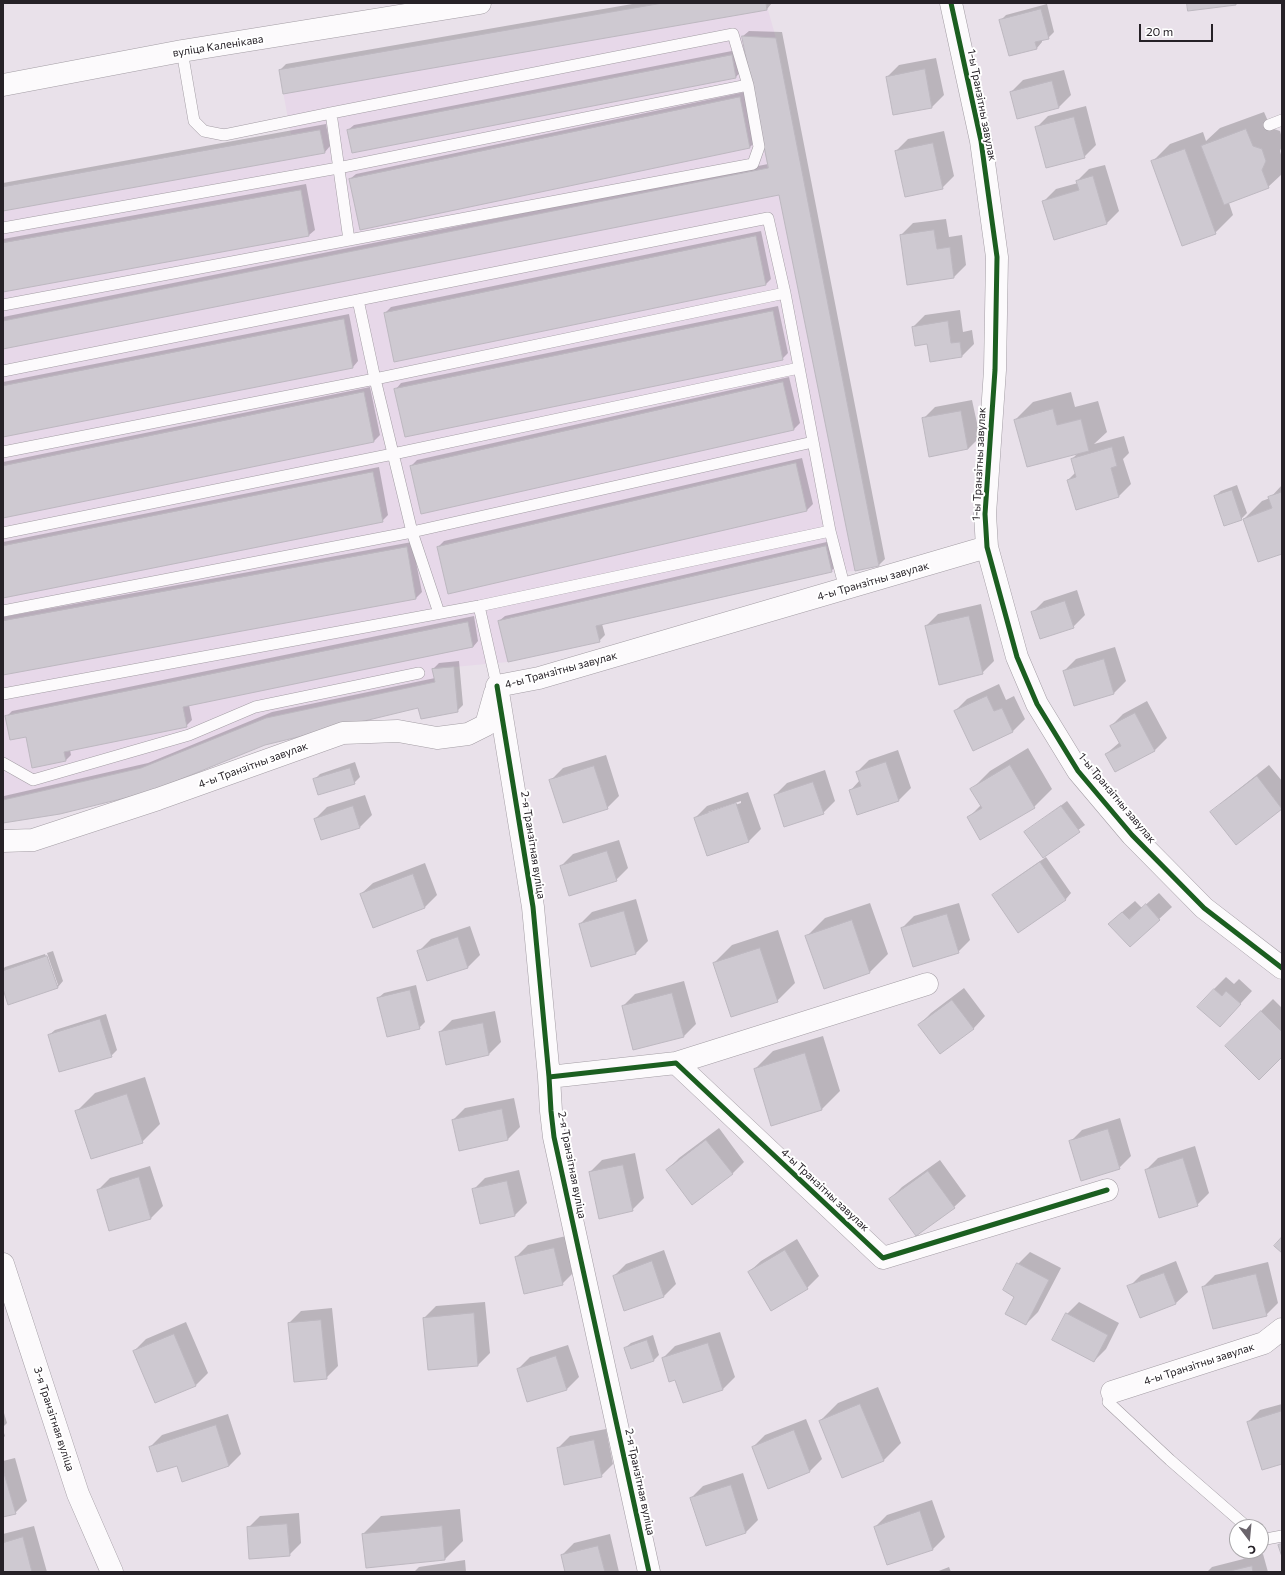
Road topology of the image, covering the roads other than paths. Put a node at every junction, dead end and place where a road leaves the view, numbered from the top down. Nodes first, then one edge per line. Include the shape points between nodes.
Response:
1 (480, 3) edge
2 (951, 3) edge
3 (433, 7) edge
4 (182, 51) junction
5 (3, 85) edge
6 (748, 85) junction
7 (331, 113) junction
8 (1282, 120) edge
9 (1269, 125) dead end
10 (338, 168) junction
11 (3, 228) edge
12 (349, 240) junction
13 (785, 293) junction
14 (358, 300) junction
15 (3, 305) edge
16 (799, 368) junction
17 (3, 371) edge
18 (376, 379) junction
19 (813, 442) junction
20 (3, 452) edge
21 (393, 454) junction
22 (830, 531) junction
23 (412, 532) junction
24 (3, 533) edge
25 (986, 547) junction
26 (845, 589) junction
27 (479, 606) junction
28 (3, 611) edge
29 (440, 613) junction
30 (418, 672) dead end
31 (497, 686) junction
32 (3, 694) edge
33 (3, 763) edge
34 (3, 841) edge
35 (1282, 968) edge
36 (927, 984) dead end
37 (676, 1063) junction
38 (549, 1077) junction
39 (1107, 1190) dead end
40 (3, 1264) edge
41 (1282, 1329) edge
42 (1112, 1392) joint
43 (1237, 1519) edge
44 (1282, 1536) edge
45 (1269, 1538) edge
46 (112, 1572) edge
47 (649, 1572) edge

1 - 3 street, вуліца Каленікава
2 - 25 street, 1-ы Транзітны завулак via 981,141 997,257 995,370 985,514
3 - 4 street, вуліца Каленікава via 383,20
4 - 5 street, вуліца Каленікава
4 - 7 lane via 194,121 204,131 224,136
6 - 7 lane via 733,34
6 - 10 lane
6 - 12 lane via 760,147 753,164
7 - 10 lane
8 - 9 lane
10 - 11 lane
10 - 12 lane
12 - 15 lane
13 - 14 lane via 768,218
13 - 16 lane
13 - 18 lane
14 - 17 lane
14 - 18 lane
16 - 19 lane
16 - 21 lane
18 - 20 lane
18 - 21 lane
19 - 22 lane
19 - 23 lane
21 - 23 lane
21 - 24 lane
22 - 26 lane
22 - 27 lane
23 - 28 lane
23 - 29 lane
25 - 26 street, 4-ы Транзітны завулак
25 - 35 street, 1-ы Транзітны завулак via 1017,657 1037,704 1078,771 1132,835 1204,908
26 - 31 street, 4-ы Транзітны завулак via 539,678
27 - 29 lane
27 - 31 lane
29 - 32 lane
30 - 33 lane via 255,706 189,735 33,780
31 - 34 street, 4-ы Транзітны завулак via 486,725 468,734 437,738 398,731 343,733 158,799 33,840
31 - 38 street, 2-я Транзітная вуліца via 533,907
36 - 37 street
37 - 38 street
37 - 39 street, 4-ы Транзітны завулак via 884,1258
38 - 47 street, 2-я Транзітная вуліца via 554,1137
40 - 46 street, 3-я Транзітная вуліца via 78,1494
41 - 42 street, 4-ы Транзітны завулак via 1264,1343
42 - 43 lane via 1108,1402
44 - 45 lane

